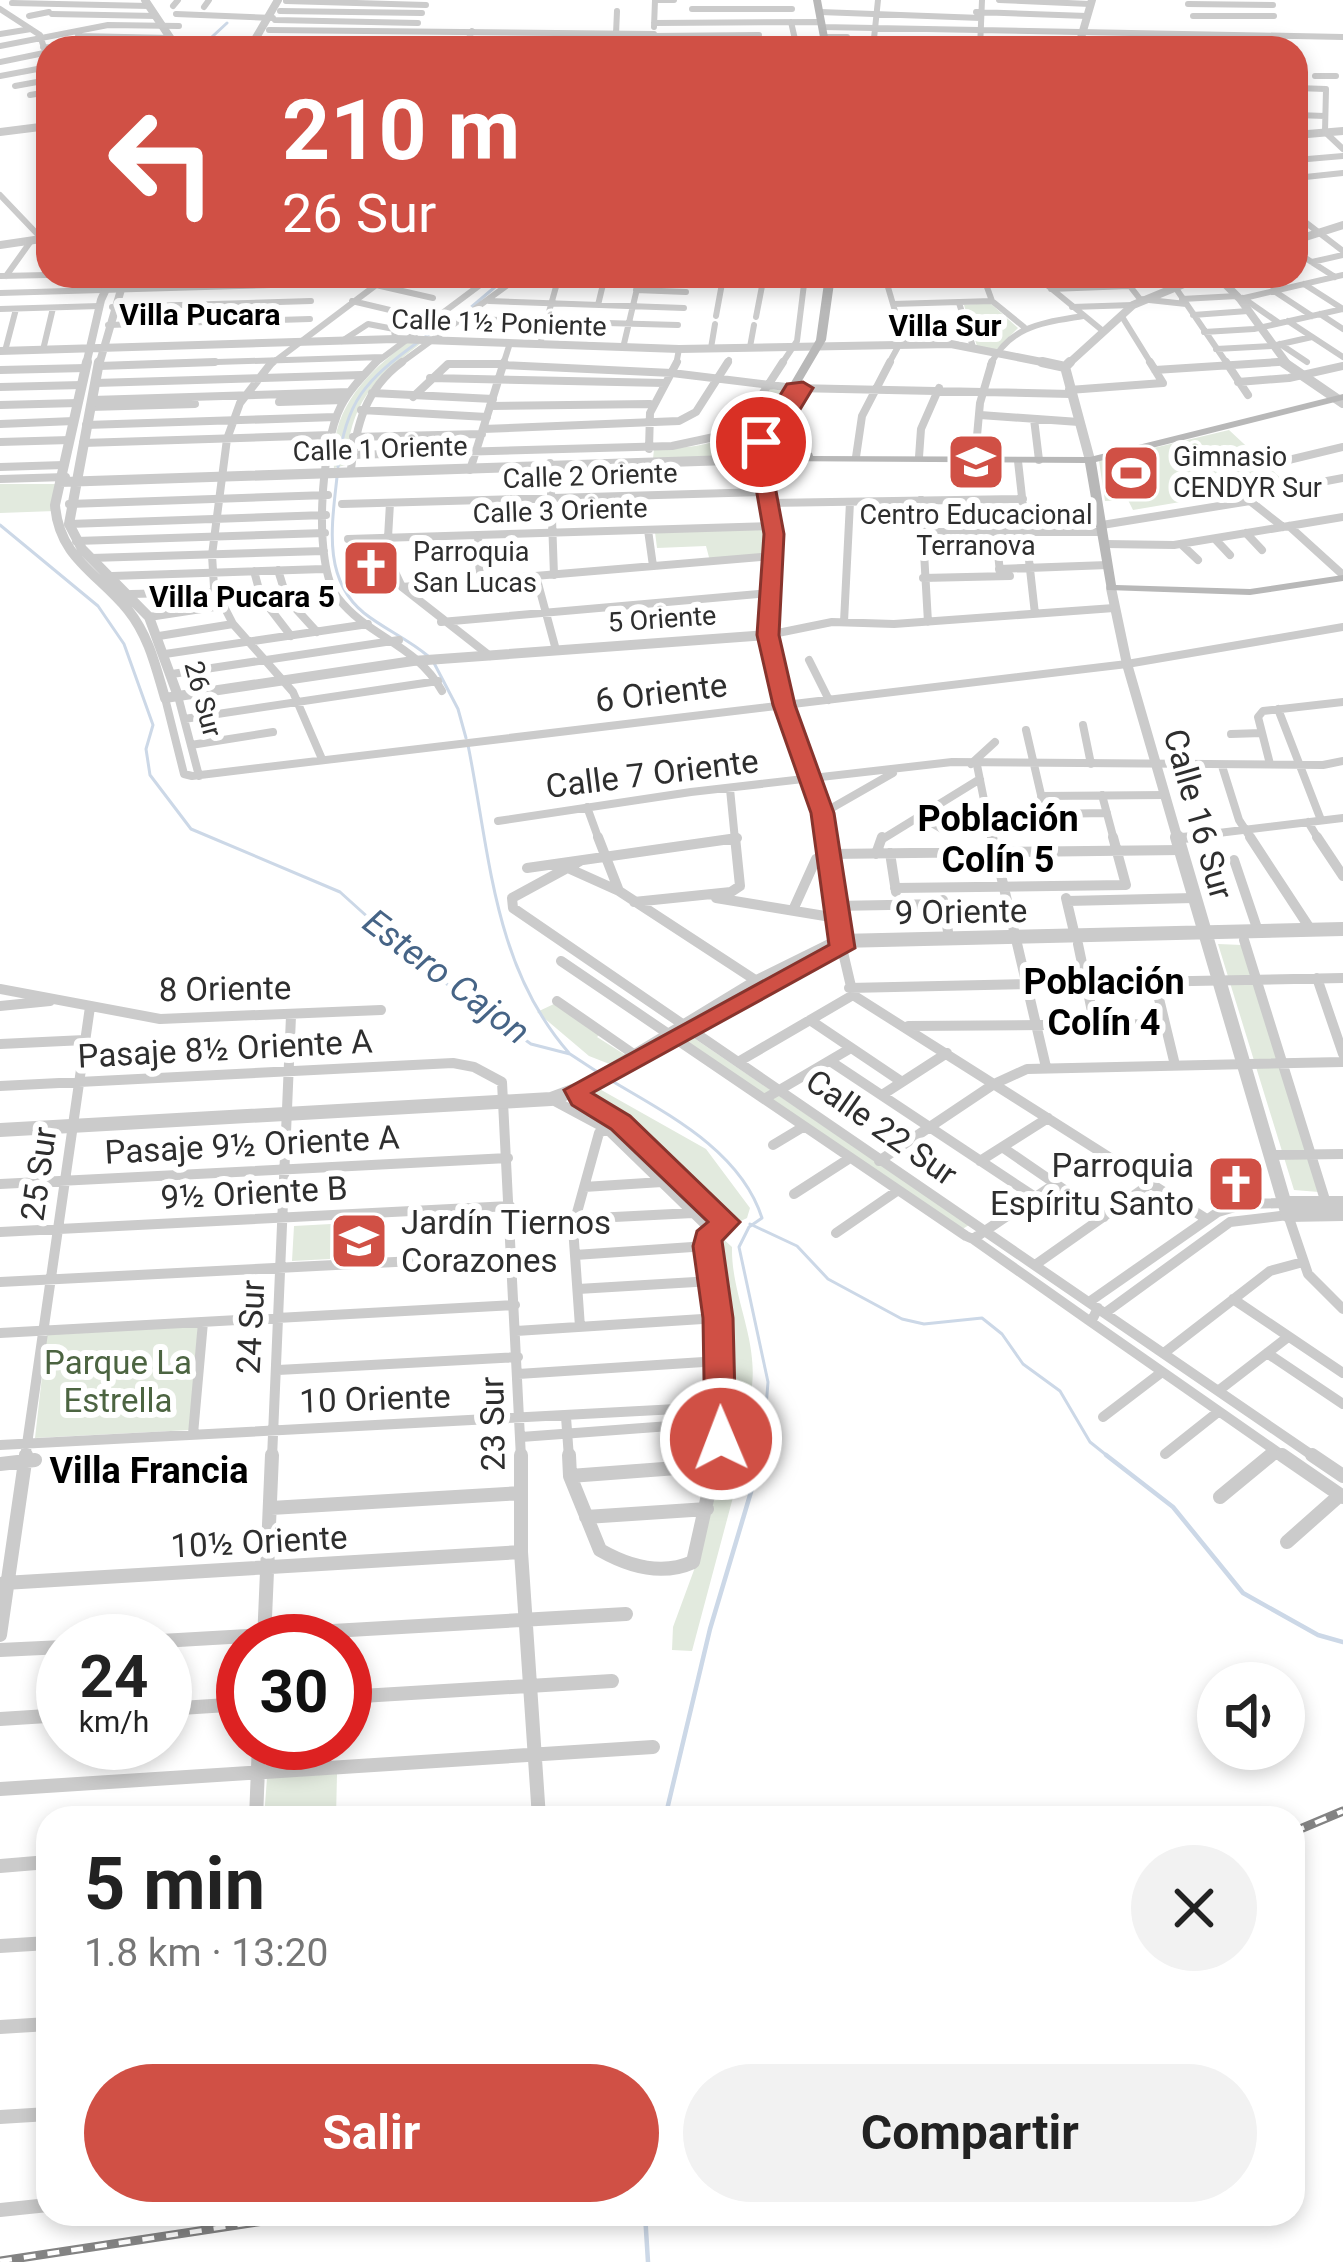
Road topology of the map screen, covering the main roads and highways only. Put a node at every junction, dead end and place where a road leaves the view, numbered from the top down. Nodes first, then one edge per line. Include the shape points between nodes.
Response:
1 (814, 0) edge
2 (820, 24) junction
3 (822, 36) edge
4 (822, 36) edge
5 (831, 288) edge
6 (799, 388) junction
7 (1341, 399) edge
8 (778, 431) junction
9 (760, 459) junction
10 (822, 459) junction
11 (1090, 460) junction
12 (1343, 576) edge

1 - 2 main road
2 - 3 main road
2 - 4 main road
5 - 6 main road via 823,346
6 - 8 main road
6 - 9 main road via 758,447
7 - 11 main road, Calle 1 Oriente
8 - 9 main road
8 - 10 main road via 790,448
9 - 10 main road, Calle 1 Oriente
10 - 11 main road, Calle 1 Oriente
11 - 12 main road, Calle 16 Sur via 1111,588 1250,592

